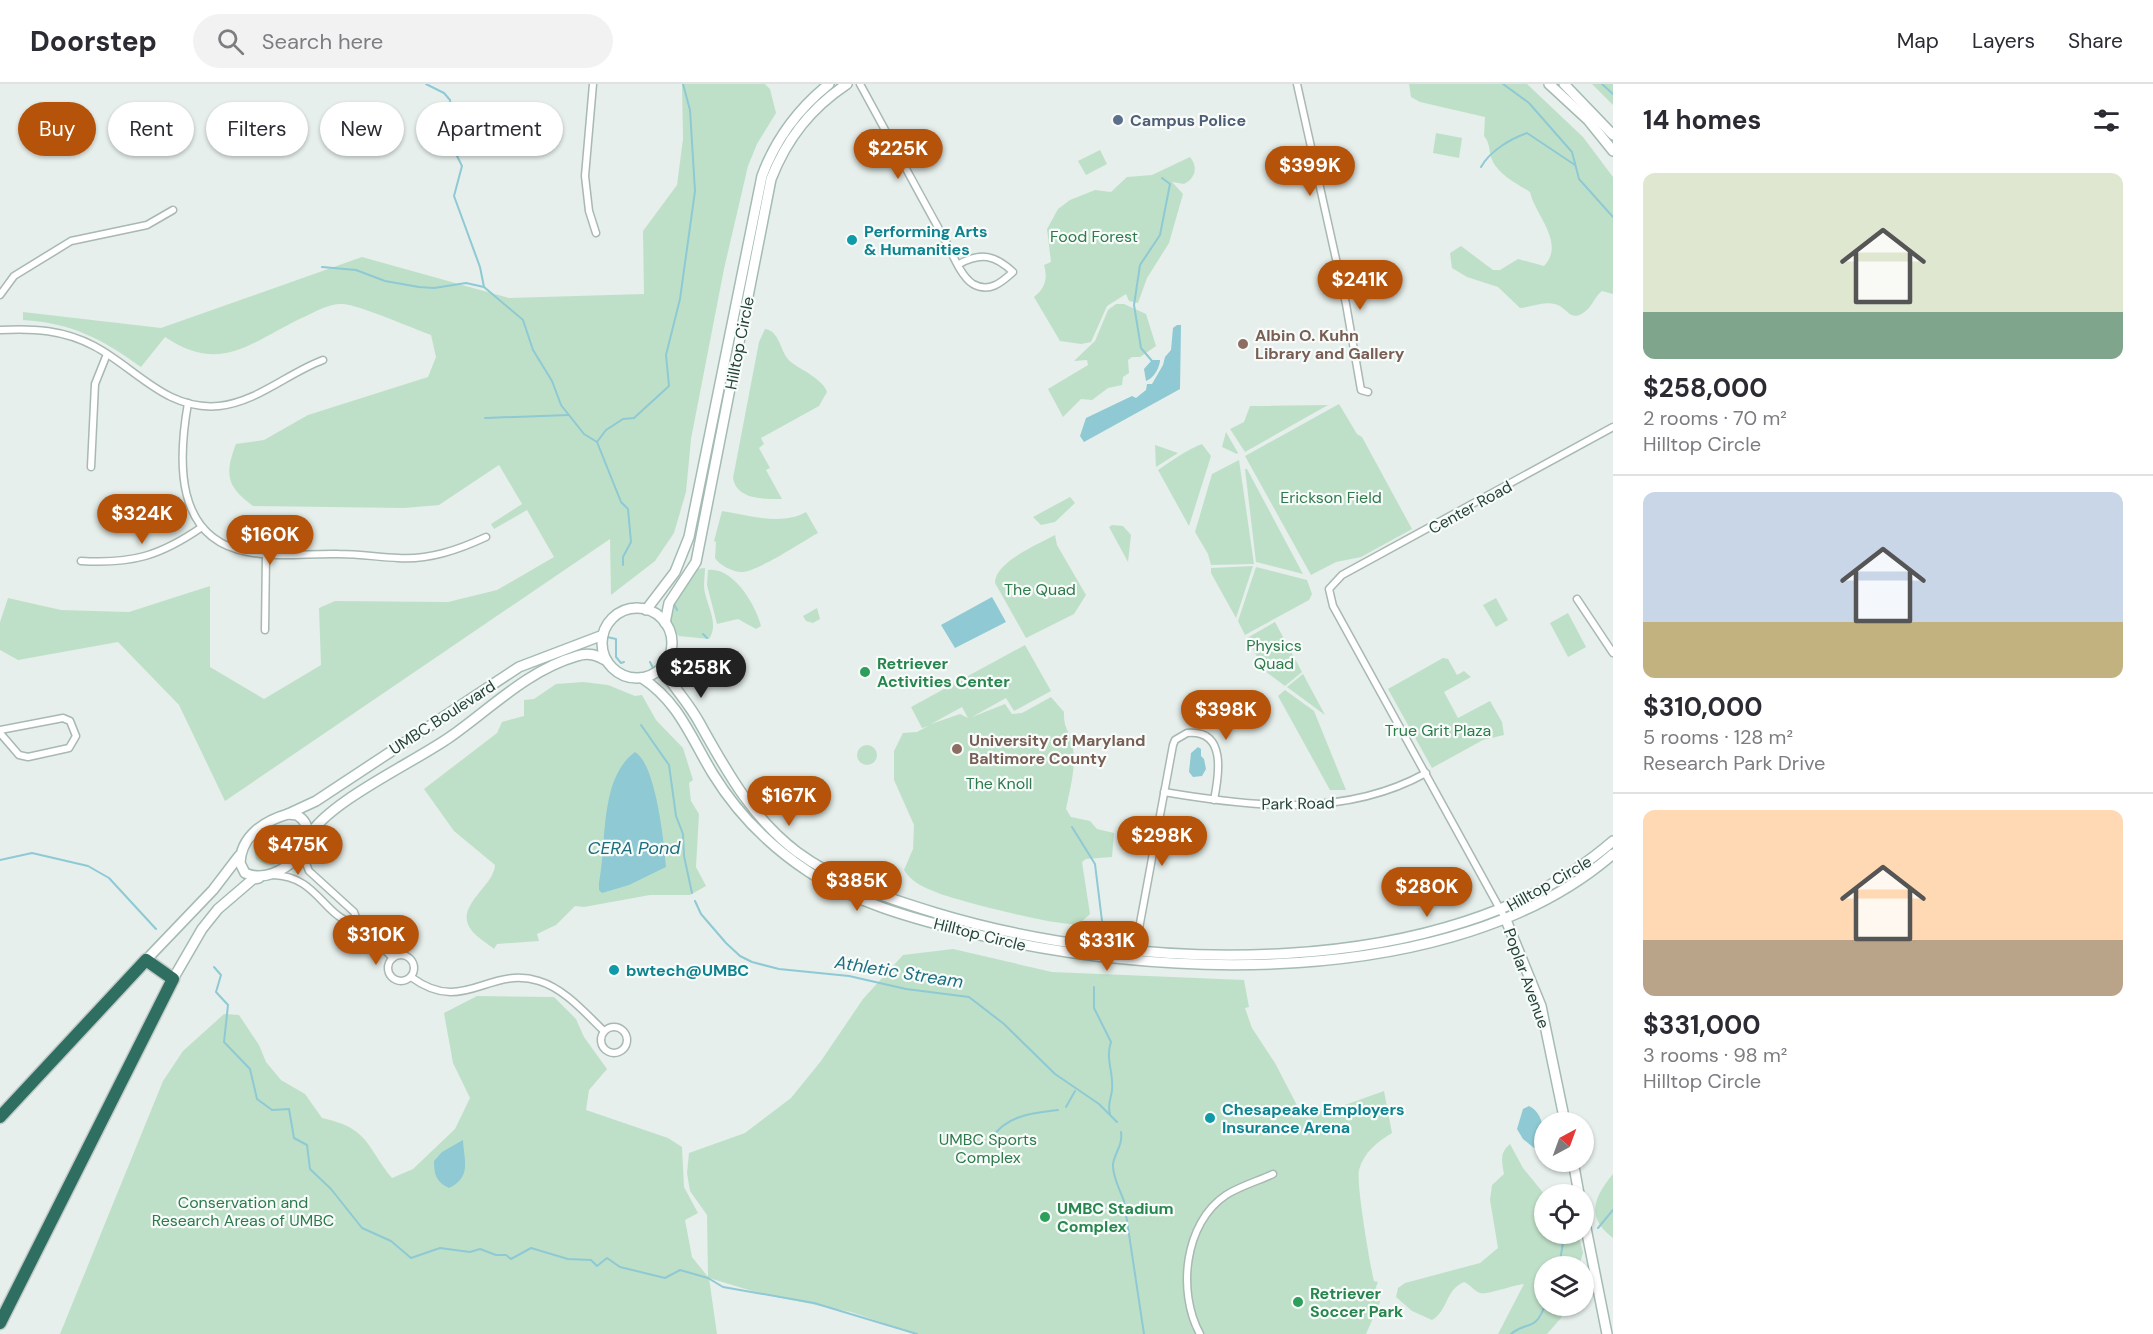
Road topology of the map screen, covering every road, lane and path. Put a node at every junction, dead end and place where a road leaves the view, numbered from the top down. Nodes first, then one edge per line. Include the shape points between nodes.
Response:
1 (593, 84) edge
2 (829, 84) edge
3 (847, 84) edge
4 (860, 84) edge
5 (1297, 84) edge
6 (1549, 84) edge
7 (1564, 84) edge
8 (1613, 135) edge
9 (1613, 151) edge
10 (173, 210) dead end
11 (596, 233) dead end
12 (959, 264) junction
13 (0, 295) edge
14 (0, 330) edge
15 (107, 354) junction
16 (323, 360) dead end
17 (1368, 392) dead end
18 (188, 403) junction
19 (1613, 427) edge
20 (91, 466) dead end
21 (202, 527) junction
22 (486, 537) dead end
23 (266, 554) junction
24 (81, 561) dead end
25 (1329, 589) joint
26 (1577, 598) dead end
27 (646, 610) junction
28 (665, 622) junction
29 (265, 630) dead end
30 (603, 635) junction
31 (1613, 653) edge
32 (607, 661) junction
33 (662, 668) junction
34 (642, 678) junction
35 (0, 731) edge
36 (1426, 773) junction
37 (1164, 792) junction
38 (1214, 800) junction
39 (288, 814) junction
40 (308, 837) junction
41 (1613, 842) edge
42 (302, 852) junction
43 (240, 854) junction
44 (1613, 854) edge
45 (273, 875) junction
46 (259, 878) junction
47 (1504, 915) junction
48 (359, 925) junction
49 (1133, 956) junction
50 (393, 958) junction
51 (146, 960) junction
52 (411, 977) junction
53 (173, 979) junction
54 (604, 1031) junction
55 (1564, 1112) edge
56 (0, 1117) edge
57 (1273, 1174) dead end
58 (1589, 1244) edge
59 (0, 1323) edge
60 (1200, 1334) edge
61 (1607, 1334) edge

1 - 11 street via 585,176
2 - 27 street, Hilltop Circle via 792,120 762,176 689,537 675,572
3 - 28 street, Hilltop Circle via 801,123 771,179 696,562 669,603
4 - 12 street
5 - 17 street via 1348,315 1360,390
6 - 9 street via 1588,120
7 - 8 street
10 - 13 street via 147,225 70,241 14,276
12 - 12 street via 968,280 985,288 998,285 1013,272 988,255
14 - 15 street via 39,329 58,333
15 - 18 street via 158,391
15 - 20 street via 95,384
16 - 18 street via 233,404
18 - 21 street via 180,450 182,470 192,509
19 - 25 street, Center Road via 1342,575
21 - 23 street via 237,550
21 - 24 street via 176,545 146,557
22 - 23 street via 443,554 414,558
23 - 29 street
25 - 36 street, Poplar Avenue via 1333,606
26 - 31 street
27 - 28 street
27 - 30 street via 634,608 620,613
28 - 33 street via 672,643
30 - 32 street
30 - 39 street, UMBC Boulevard via 519,667 316,801
32 - 34 street via 622,675
32 - 40 street, UMBC Boulevard via 596,655 577,656 535,676 448,738 349,800
33 - 34 street
33 - 49 street, Hilltop Circle via 692,710 743,797 774,832 816,864 864,890 964,921
34 - 49 street, Hilltop Circle via 676,708 713,774 752,825 789,858 824,881 888,909 962,931 1046,950
35 - 35 street via 16,753 27,757 69,748 76,736 75,729 63,718
36 - 38 street, Park Road via 1352,801 1284,805
36 - 47 street, Poplar Avenue
37 - 38 street, Park Road
37 - 38 street via 1173,746 1187,733 1199,734 1218,750
37 - 49 street
39 - 40 street via 302,818
39 - 43 street via 255,831
40 - 42 street
41 - 47 street, Hilltop Circle
42 - 45 street
42 - 48 street via 309,871 354,912
43 - 46 street via 242,870
43 - 51 street via 213,890
44 - 47 street, Hilltop Circle via 1572,885
45 - 46 street
45 - 48 street via 289,875 303,882 346,923
46 - 53 street via 218,909
47 - 49 street, Hilltop Circle via 1410,936 1320,950
47 - 55 street, Poplar Avenue via 1541,1006
48 - 50 street
50 - 52 street via 409,957 414,965
50 - 52 street via 388,969 392,977 403,981
51 - 53 highway
51 - 56 highway
52 - 54 street via 441,993 457,993 514,978 540,981 571,1000
53 - 59 highway
54 - 54 street via 600,1043 603,1048 614,1054 624,1050 627,1040 623,1030 611,1027
57 - 60 street via 1226,1196 1200,1222 1190,1257 1187,1296
58 - 61 street

